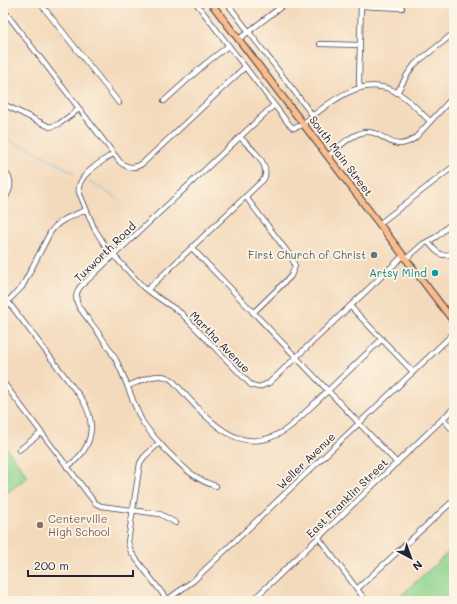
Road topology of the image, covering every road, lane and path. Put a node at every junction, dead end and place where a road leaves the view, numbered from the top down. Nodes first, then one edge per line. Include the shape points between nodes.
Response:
1 (40, 3) edge
2 (196, 3) edge
3 (211, 3) edge
4 (227, 3) edge
5 (286, 3) edge
6 (361, 5) edge
7 (402, 8) dead end
8 (3, 9) edge
9 (249, 32) junction
10 (454, 34) edge
11 (239, 39) junction
12 (320, 44) dead end
13 (360, 44) junction
14 (228, 46) junction
15 (245, 67) junction
16 (360, 88) junction
17 (398, 93) junction
18 (454, 96) edge
19 (164, 101) dead end
20 (119, 103) dead end
21 (3, 104) edge
22 (274, 105) junction
23 (79, 109) junction
24 (314, 116) junction
25 (430, 121) junction
26 (303, 124) junction
27 (240, 137) junction
28 (113, 154) junction
29 (328, 156) junction
30 (454, 166) edge
31 (3, 171) edge
32 (246, 197) junction
33 (3, 203) edge
34 (86, 210) junction
35 (454, 220) edge
36 (379, 224) junction
37 (428, 242) junction
38 (192, 248) junction
39 (454, 252) edge
40 (114, 255) junction
41 (405, 258) junction
42 (147, 290) junction
43 (3, 295) edge
44 (8, 301) junction
45 (350, 306) junction
46 (253, 313) junction
47 (454, 322) edge
48 (454, 333) edge
49 (382, 339) junction
50 (296, 358) junction
51 (413, 372) junction
52 (3, 382) edge
53 (128, 386) junction
54 (328, 390) junction
55 (454, 408) edge
56 (443, 418) junction
57 (359, 423) junction
58 (454, 432) edge
59 (41, 433) junction
60 (159, 443) junction
61 (19, 450) dead end
62 (396, 463) junction
63 (67, 467) junction
64 (216, 486) dead end
65 (454, 500) edge
66 (132, 511) junction
67 (176, 523) dead end
68 (318, 537) junction
69 (357, 588) junction
70 (168, 601) edge
71 (252, 601) edge
72 (366, 601) edge

1 - 20 street
2 - 14 street
3 - 11 main road, South Main Street
4 - 9 street, South Main Street
5 - 9 street
6 - 7 street
6 - 13 street
8 - 23 street
9 - 11 street
9 - 24 street, South Main Street
10 - 17 street via 415,64
11 - 26 main road, South Main Street
12 - 13 street
13 - 16 street
14 - 15 street
14 - 19 street
15 - 22 street
15 - 28 street via 140,165 126,166
16 - 17 street via 380,88
16 - 24 street via 341,96
17 - 25 street
18 - 25 street
21 - 23 street via 50,127 59,124
22 - 26 street via 291,127 297,128
22 - 27 street, Tuxworth Road
23 - 28 street
24 - 26 street
25 - 29 street via 415,138 407,142 395,143 375,133 363,132
26 - 29 main road, South Main Street
27 - 32 street via 262,161 266,170 262,182
27 - 40 street, Tuxworth Road
28 - 34 street, Martha Avenue via 81,180 78,189
29 - 36 main road, South Main Street
30 - 36 street
31 - 33 street via 10,178 11,185
32 - 38 street
32 - 46 street via 292,258 294,266 291,276
34 - 40 street, Martha Avenue via 99,238
34 - 44 street via 55,226 22,287
35 - 37 street, Martha Avenue
36 - 41 main road, South Main Street
37 - 39 street via 440,254 447,256
37 - 41 street, Martha Avenue
38 - 42 street
38 - 46 street
40 - 42 street, Martha Avenue
40 - 53 street, Tuxworth Road via 80,287 76,298 78,307 112,352
41 - 45 street, Martha Avenue
41 - 47 main road, South Main Street
42 - 50 street, Martha Avenue via 181,313 251,386 259,387 269,383
43 - 44 street
44 - 63 street via 88,409 91,428 89,442 81,456
45 - 49 street
45 - 50 street, Martha Avenue
46 - 50 street
48 - 51 street, Weller Avenue
49 - 51 street
49 - 54 street
50 - 54 street
51 - 57 street, Weller Avenue
52 - 59 street
53 - 54 street via 158,375 169,377 221,429 239,438 251,440 269,438 282,432
53 - 60 street, Tuxworth Road via 142,421
54 - 57 street
55 - 56 street, East Franklin Street
56 - 58 street
56 - 62 street, East Franklin Street
57 - 62 street
57 - 70 street, Weller Avenue via 194,581
59 - 61 street
59 - 63 street
60 - 64 street, Tuxworth Road via 190,473
60 - 66 street via 140,463
62 - 68 street, East Franklin Street
63 - 66 street via 95,503
65 - 69 street
66 - 67 street via 160,514
66 - 70 street via 129,548
68 - 69 street
68 - 71 street, East Franklin Street
69 - 72 street

